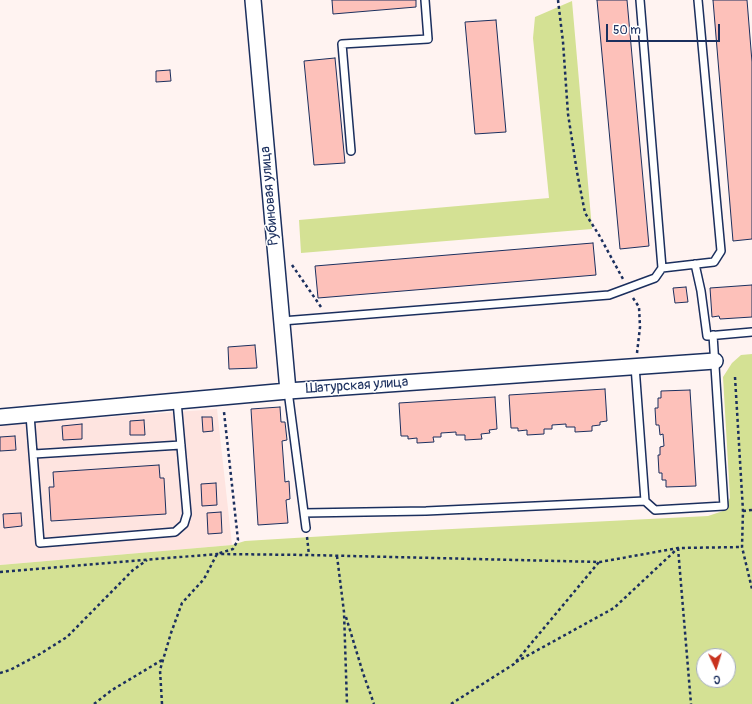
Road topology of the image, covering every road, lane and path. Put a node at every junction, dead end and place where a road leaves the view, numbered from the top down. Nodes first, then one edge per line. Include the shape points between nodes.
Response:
1 (252, 0) edge
2 (425, 0) edge
3 (558, 0) edge
4 (640, 0) edge
5 (698, 0) edge
6 (351, 151) dead end
7 (288, 258) dead end
8 (695, 264) junction
9 (662, 268) junction
10 (628, 288) junction
11 (328, 317) junction
12 (282, 321) junction
13 (752, 332) edge
14 (713, 335) junction
15 (715, 361) junction
16 (635, 366) junction
17 (735, 378) dead end
18 (288, 391) junction
19 (223, 398) junction
20 (178, 401) junction
21 (30, 414) junction
22 (0, 417) edge
23 (181, 445) junction
24 (34, 454) junction
25 (645, 501) junction
26 (752, 510) edge
27 (743, 511) junction
28 (304, 513) junction
29 (306, 528) joint
30 (742, 547) junction
31 (678, 548) junction
32 (217, 554) junction
33 (309, 555) junction
34 (337, 556) junction
35 (147, 560) junction
36 (600, 562) junction
37 (0, 572) edge
38 (752, 589) edge
39 (344, 612) junction
40 (163, 659) junction
41 (514, 664) junction
42 (0, 673) edge
43 (94, 704) edge
44 (162, 704) edge
45 (347, 704) edge
46 (374, 704) edge
47 (451, 704) edge
48 (691, 704) edge

1 - 12 street, Рубиновая улица
2 - 6 lane via 428,39 342,44
3 - 10 path via 568,114 585,213
4 - 9 lane
5 - 8 lane via 721,251 714,262
7 - 11 path
8 - 9 lane
8 - 14 lane via 707,336
9 - 10 lane via 655,278
10 - 11 lane via 609,295
10 - 16 path via 639,307 640,327
11 - 12 lane
12 - 18 street, Рубиновая улица
13 - 14 lane
14 - 15 lane
15 - 16 street, Шатурская улица
15 - 25 lane via 724,506 655,510
16 - 18 street, Шатурская улица
16 - 25 lane
17 - 27 path
18 - 19 street, Шатурская улица
18 - 28 lane
19 - 20 street, Шатурская улица
19 - 32 path via 238,540 233,549
20 - 21 street, Шатурская улица
20 - 23 lane
21 - 22 street, Шатурская улица
21 - 24 lane
23 - 24 lane
23 - 24 lane via 187,514 184,524 175,532 40,543
25 - 28 lane via 426,511
26 - 27 path
27 - 30 path
28 - 29 lane
29 - 33 path
30 - 31 path
30 - 38 path
31 - 36 path
31 - 41 path via 614,608
31 - 48 path
32 - 33 path
32 - 35 path
32 - 40 path via 204,579 182,603
33 - 34 path
34 - 36 path
34 - 39 path
35 - 37 path
35 - 42 path via 133,570 67,637 28,661
36 - 41 path
39 - 45 path
39 - 46 path
40 - 43 path
40 - 44 path via 160,670
41 - 47 path

